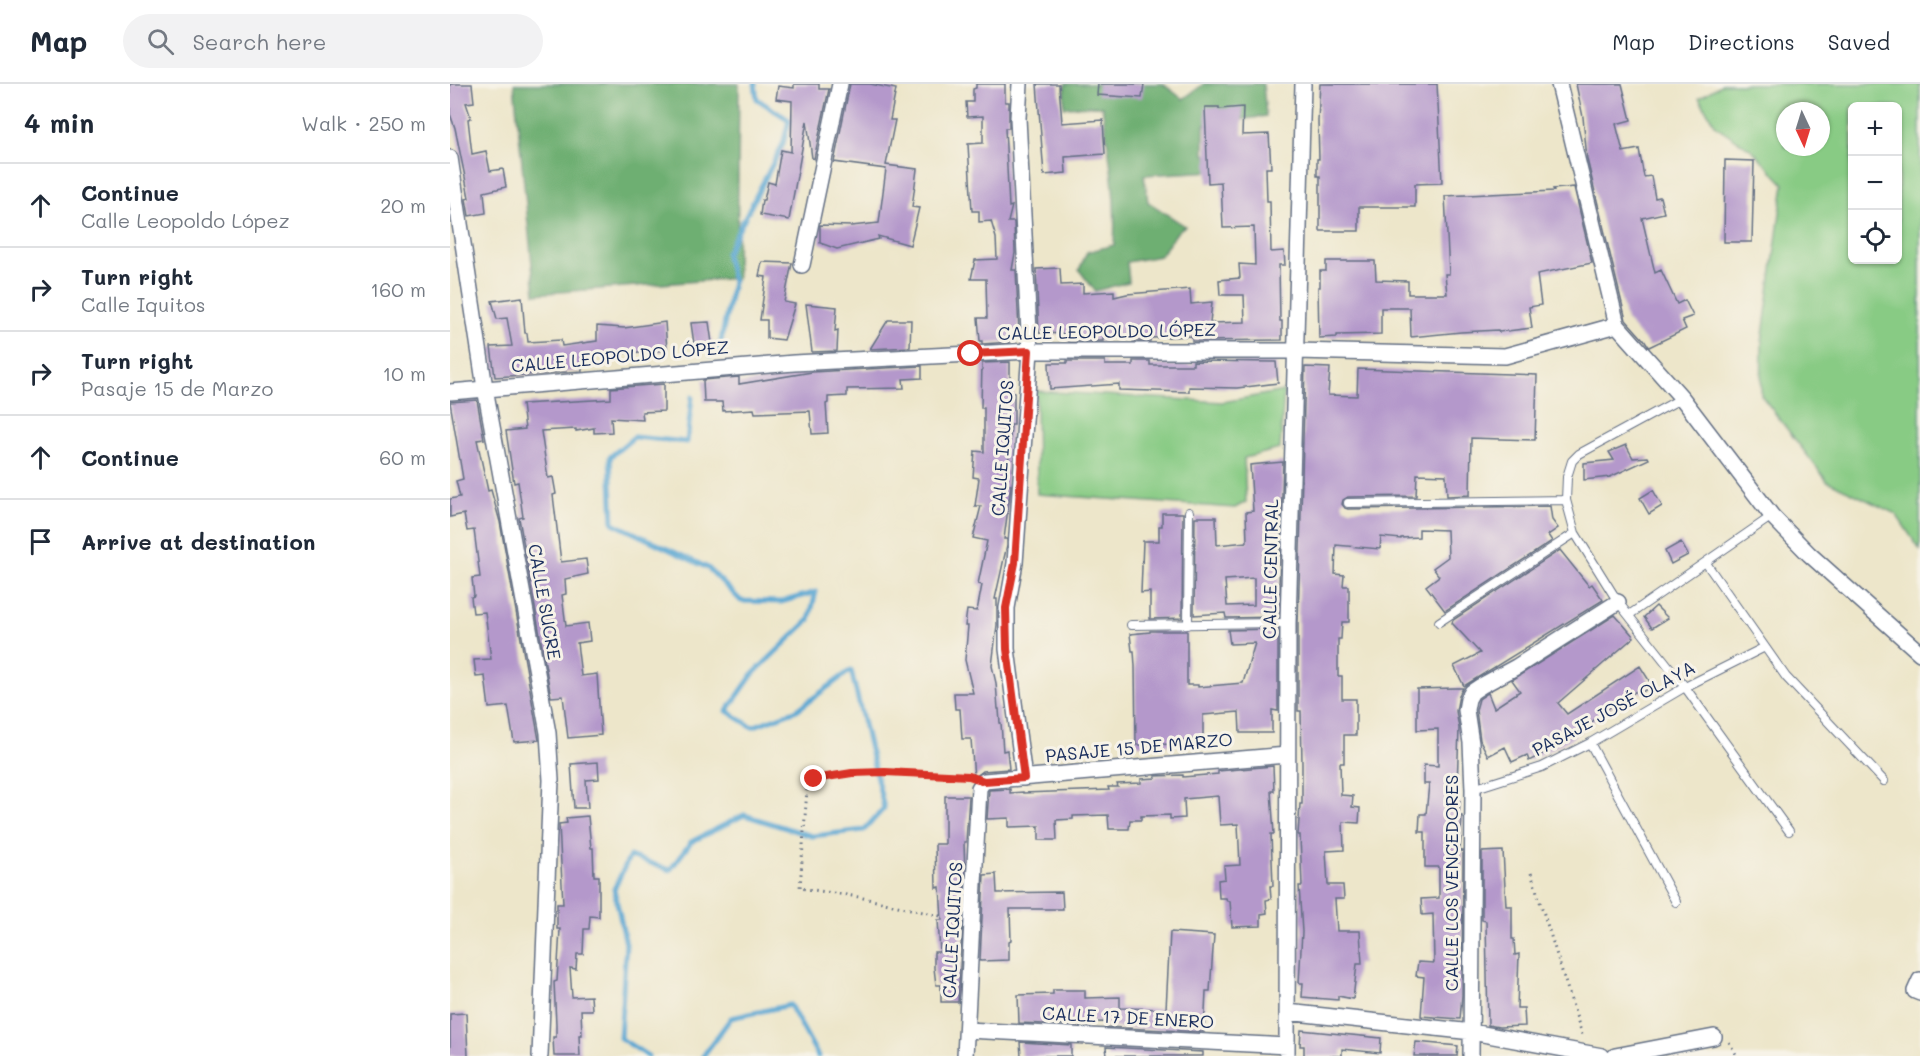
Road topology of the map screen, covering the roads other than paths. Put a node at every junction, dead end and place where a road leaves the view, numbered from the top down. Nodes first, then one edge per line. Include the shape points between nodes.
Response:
1 (840, 84) edge
2 (1020, 84) edge
3 (1303, 84) edge
4 (1559, 84) edge
5 (450, 158) edge
6 (802, 265) dead end
7 (1617, 325) junction
8 (1029, 351) junction
9 (1296, 351) junction
10 (485, 388) junction
11 (450, 392) edge
12 (1682, 398) junction
13 (1566, 500) junction
14 (1348, 503) dead end
15 (1189, 512) dead end
16 (1772, 516) junction
17 (1575, 532) junction
18 (1706, 562) junction
19 (1618, 602) junction
20 (1629, 615) junction
21 (1439, 622) dead end
22 (1288, 623) junction
23 (1131, 625) dead end
24 (1188, 625) junction
25 (1765, 647) junction
26 (1920, 653) edge
27 (1685, 687) junction
28 (1590, 743) junction
29 (1287, 755) junction
30 (1024, 778) junction
31 (1884, 781) dead end
32 (1473, 789) junction
33 (979, 806) joint
34 (1788, 831) dead end
35 (1676, 902) dead end
36 (1920, 980) edge
37 (1920, 993) edge
38 (1287, 1012) junction
39 (967, 1030) junction
40 (1472, 1032) junction
41 (1714, 1037) dead end
42 (1287, 1051) edge
43 (1595, 1055) edge
44 (540, 1056) edge
45 (965, 1056) edge
46 (1471, 1056) edge
47 (1615, 1056) edge

1 - 6 street
2 - 8 street, CALLE IQUITOS via 1018,118
3 - 9 street, CALLE CENTRAL
4 - 7 street
5 - 10 street, CALLE SUCRE
7 - 9 street, CALLE LEOPOLDO LÓPEZ via 1505,356
7 - 12 street
8 - 9 street, CALLE LEOPOLDO LÓPEZ
8 - 10 street, CALLE LEOPOLDO LÓPEZ via 794,363
8 - 30 street, CALLE IQUITOS via 1015,563 1006,608 1007,649
9 - 22 street, CALLE CENTRAL
10 - 11 street, CALLE LEOPOLDO LÓPEZ
10 - 44 street, CALLE SUCRE via 548,733 551,780
12 - 13 lane via 1579,454 1567,477
12 - 16 street
13 - 14 lane
13 - 17 lane
15 - 24 lane
16 - 18 lane
16 - 26 street
17 - 19 lane
17 - 21 lane
18 - 20 lane
18 - 25 lane
19 - 20 lane
19 - 32 street, CALLE LOS VENCEDORES via 1472,692 1466,710 1472,743
20 - 27 lane
22 - 24 lane
22 - 29 street, CALLE CENTRAL
23 - 24 lane
25 - 27 lane, PASAJE JOSÉ OLAYA
25 - 31 lane via 1786,677
27 - 28 lane, PASAJE JOSÉ OLAYA
27 - 34 lane
28 - 32 lane, PASAJE JOSÉ OLAYA via 1542,767
28 - 35 lane
29 - 30 street, PASAJE 15 DE MARZO
29 - 38 street, CALLE CENTRAL
30 - 33 street, PASAJE 15 DE MARZO via 984,781
32 - 40 street, CALLE LOS VENCEDORES
33 - 39 street, CALLE IQUITOS
36 - 37 street via 1915,991
38 - 40 street
38 - 42 street, CALLE CENTRAL
39 - 42 street, CALLE 17 DE ENERO
39 - 45 street, CALLE IQUITOS
40 - 43 street
40 - 46 street, CALLE LOS VENCEDORES
41 - 47 street

